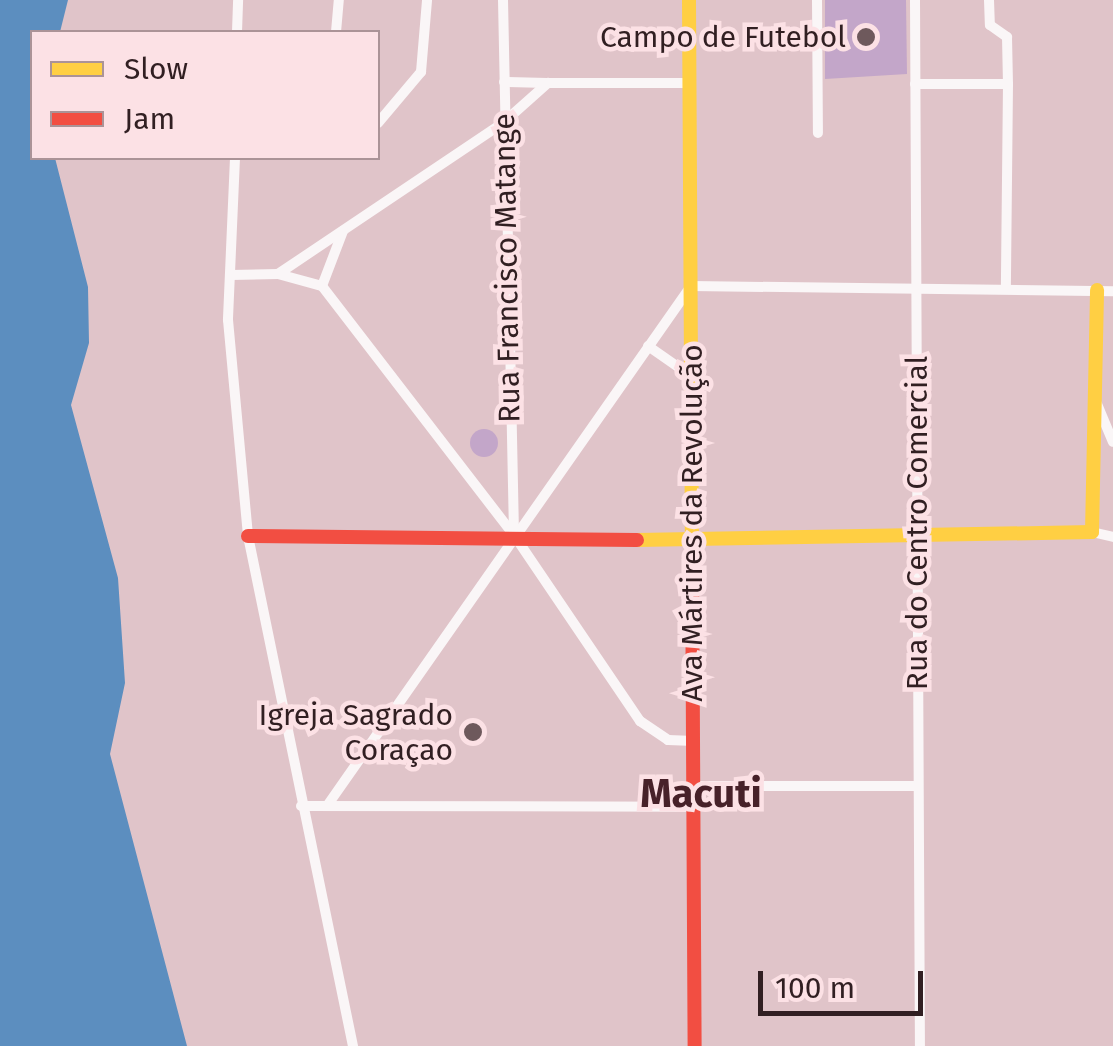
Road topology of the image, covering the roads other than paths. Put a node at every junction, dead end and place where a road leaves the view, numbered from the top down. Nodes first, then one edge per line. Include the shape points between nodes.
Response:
1 (238, 0) edge
2 (339, 0) edge
3 (428, 0) edge
4 (503, 0) edge
5 (690, 0) edge
6 (817, 0) edge
7 (915, 0) edge
8 (990, 0) edge
9 (237, 30) edge
10 (336, 30) edge
11 (504, 82) junction
12 (548, 82) junction
13 (690, 83) junction
14 (915, 84) junction
15 (1008, 84) junction
16 (380, 121) edge
17 (504, 122) junction
18 (818, 133) dead end
19 (235, 160) edge
20 (343, 230) junction
21 (278, 274) junction
22 (231, 275) junction
23 (322, 286) junction
24 (691, 286) junction
25 (916, 286) junction
26 (1006, 288) junction
27 (1105, 290) edge
28 (648, 346) junction
29 (691, 376) junction
30 (1097, 404) junction
31 (1113, 442) edge
32 (1092, 532) junction
33 (915, 534) junction
34 (514, 535) junction
35 (248, 536) junction
36 (1113, 537) edge
37 (693, 540) junction
38 (694, 741) junction
39 (694, 786) junction
40 (918, 786) junction
41 (329, 803) junction
42 (300, 806) junction
43 (694, 807) junction
44 (353, 1046) edge
45 (696, 1046) edge
46 (920, 1046) edge

1 - 9 street
2 - 10 street
3 - 16 street via 422,72
4 - 11 street, Rua Francisco Matange
5 - 13 street, Ava Mártires da Revolução
6 - 18 street
7 - 14 street, Rua do Centro Comercial
8 - 15 street via 990,25 1008,37
11 - 12 street
11 - 17 street, Rua Francisco Matange
12 - 13 street
12 - 17 street
13 - 24 street, Ava Mártires da Revolução
14 - 15 street
14 - 25 street, Rua do Centro Comercial
15 - 26 street
17 - 20 street
17 - 34 street, Rua Francisco Matange
19 - 22 street
20 - 21 street
20 - 23 street
21 - 22 street
21 - 23 street
22 - 35 street via 233,411
23 - 34 street
24 - 25 street
24 - 28 street
24 - 29 street, Ava Mártires da Revolução
25 - 26 street
25 - 33 street, Rua do Centro Comercial
26 - 27 street
27 - 30 street
28 - 29 street
28 - 34 street
29 - 37 street, Ava Mártires da Revolução
30 - 31 street
30 - 32 street
32 - 33 street
32 - 36 street
33 - 37 street
33 - 40 street, Rua do Centro Comercial
34 - 35 street
34 - 37 street
34 - 38 street via 640,721 668,740
34 - 41 street
35 - 42 street
37 - 38 street, Ava Mártires da Revolução
38 - 39 street, Ava Mártires da Revolução
39 - 40 street
39 - 43 street, Ava Mártires da Revolução
40 - 46 street, Rua do Centro Comercial
41 - 42 street
41 - 43 street
42 - 44 street
43 - 45 street, Ava Mártires da Revolução

